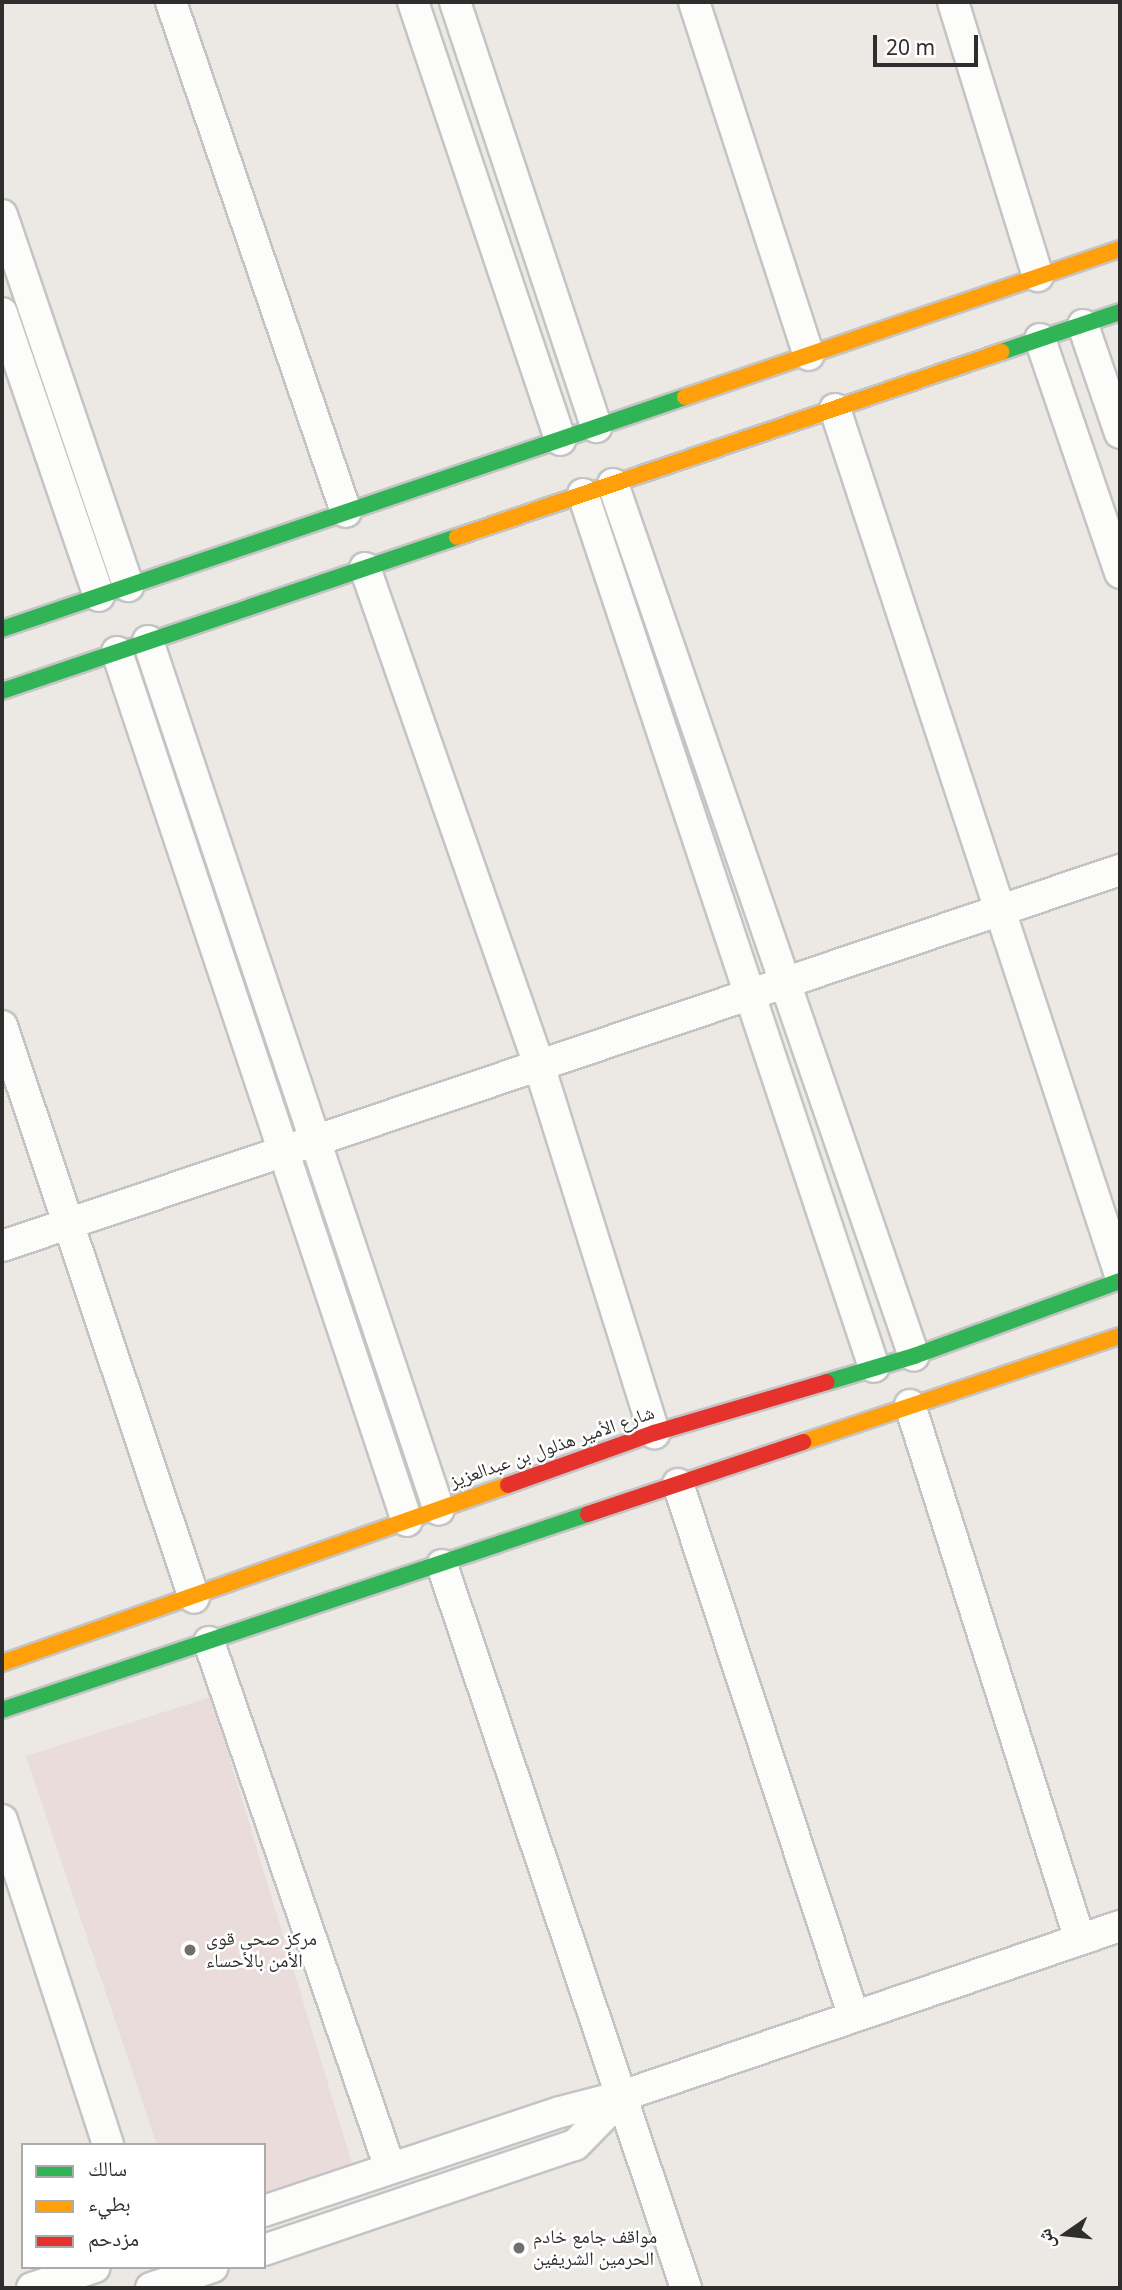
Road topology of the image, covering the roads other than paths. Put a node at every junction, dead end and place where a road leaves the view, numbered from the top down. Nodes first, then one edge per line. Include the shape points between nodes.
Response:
1 (171, 2) edge
2 (413, 2) edge
3 (454, 2) edge
4 (694, 2) edge
5 (953, 2) edge
6 (2, 215) edge
7 (1120, 248) edge
8 (1038, 276) junction
9 (1120, 312) edge
10 (2, 313) edge
11 (1083, 325) junction
12 (1040, 339) junction
13 (809, 355) junction
14 (835, 409) junction
15 (596, 427) junction
16 (1120, 433) edge
17 (559, 440) junction
18 (613, 484) junction
19 (583, 494) junction
20 (346, 512) junction
21 (365, 568) junction
22 (1120, 573) edge
23 (128, 586) junction
24 (99, 596) junction
25 (2, 629) edge
26 (148, 641) junction
27 (117, 652) junction
28 (2, 691) edge
29 (1120, 870) edge
30 (1001, 910) junction
31 (785, 983) junction
32 (751, 994) junction
33 (2, 1026) edge
34 (539, 1065) junction
35 (315, 1140) junction
36 (284, 1152) junction
37 (68, 1224) junction
38 (2, 1246) edge
39 (1120, 1275) edge
40 (1120, 1281) edge
41 (1120, 1336) edge
42 (914, 1356) junction
43 (874, 1367) junction
44 (910, 1405) junction
45 (654, 1433) junction
46 (678, 1484) junction
47 (439, 1510) junction
48 (407, 1521) junction
49 (442, 1565) junction
50 (194, 1598) junction
51 (209, 1642) junction
52 (2, 1663) edge
53 (2, 1710) edge
54 (2, 1820) edge
55 (1120, 1926) edge
56 (1080, 1940) junction
57 (855, 2017) junction
58 (622, 2096) junction
59 (106, 2143) edge
60 (390, 2168) junction
61 (266, 2210) edge
62 (266, 2249) edge
63 (89, 2269) edge
64 (207, 2269) edge
65 (32, 2288) edge
66 (151, 2288) edge
67 (686, 2288) edge

1 - 20 street
2 - 17 street
3 - 15 street
4 - 13 street
5 - 8 street
6 - 23 street
7 - 8 street
8 - 13 street
9 - 11 street
10 - 24 street
11 - 12 street
11 - 16 street
12 - 14 street
12 - 22 street
13 - 15 street
14 - 18 street
14 - 30 street
15 - 17 street
17 - 20 street
18 - 19 street
18 - 31 street
19 - 21 street
19 - 32 street
20 - 23 street
21 - 26 street
21 - 34 street
23 - 24 street
24 - 25 street
26 - 27 street
26 - 35 street
27 - 28 street
27 - 36 street
29 - 30 street
30 - 31 street
30 - 39 street
31 - 32 street
31 - 42 street
32 - 34 street
32 - 43 street
33 - 37 street
34 - 35 street
34 - 45 street
35 - 36 street
35 - 47 street
36 - 37 street
36 - 48 street
37 - 38 street
37 - 50 street
40 - 42 street, شارع الأمير هذلول بن عبدالعزيز
41 - 44 street
42 - 43 street, شارع الأمير هذلول بن عبدالعزيز
43 - 45 street, شارع الأمير هذلول بن عبدالعزيز
44 - 46 street
44 - 56 street
45 - 47 street, شارع الأمير هذلول بن عبدالعزيز
46 - 49 street
46 - 57 street
47 - 48 street, شارع الأمير هذلول بن عبدالعزيز
48 - 50 street, شارع الأمير هذلول بن عبدالعزيز
49 - 51 street
49 - 58 street
50 - 52 street, شارع الأمير هذلول بن عبدالعزيز
51 - 53 street
51 - 60 street
54 - 59 street
55 - 56 street
56 - 57 street
57 - 58 street
58 - 60 street
58 - 62 street via 575,2145
58 - 67 street
60 - 61 street
63 - 65 street
64 - 66 street

